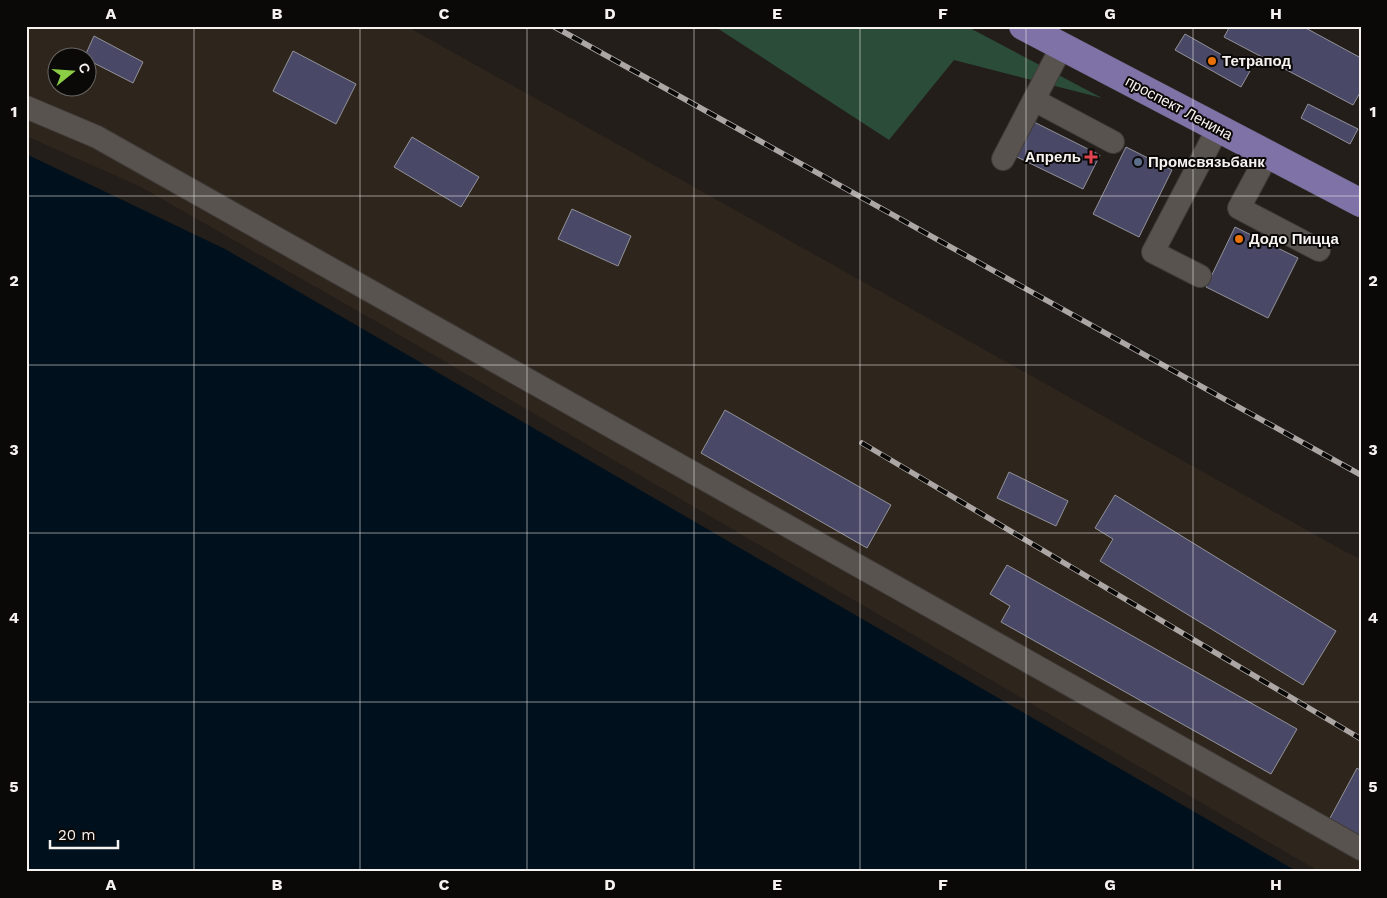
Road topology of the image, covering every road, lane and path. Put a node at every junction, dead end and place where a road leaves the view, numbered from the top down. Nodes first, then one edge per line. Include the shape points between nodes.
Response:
1 (1023, 26) edge
2 (1062, 46) junction
3 (1034, 100) junction
4 (26, 107) edge
5 (1218, 128) junction
6 (1113, 142) dead end
7 (1268, 154) junction
8 (1003, 159) dead end
9 (1361, 203) edge
10 (1319, 250) dead end
11 (1200, 276) dead end
12 (1361, 849) edge

1 - 2 main road, проспект Ленина
2 - 3 lane
2 - 5 main road, проспект Ленина
3 - 6 lane
3 - 8 lane
4 - 12 lane via 97,138
5 - 7 main road, проспект Ленина
5 - 11 lane via 1153,252
7 - 9 main road, проспект Ленина
7 - 10 lane via 1240,208

